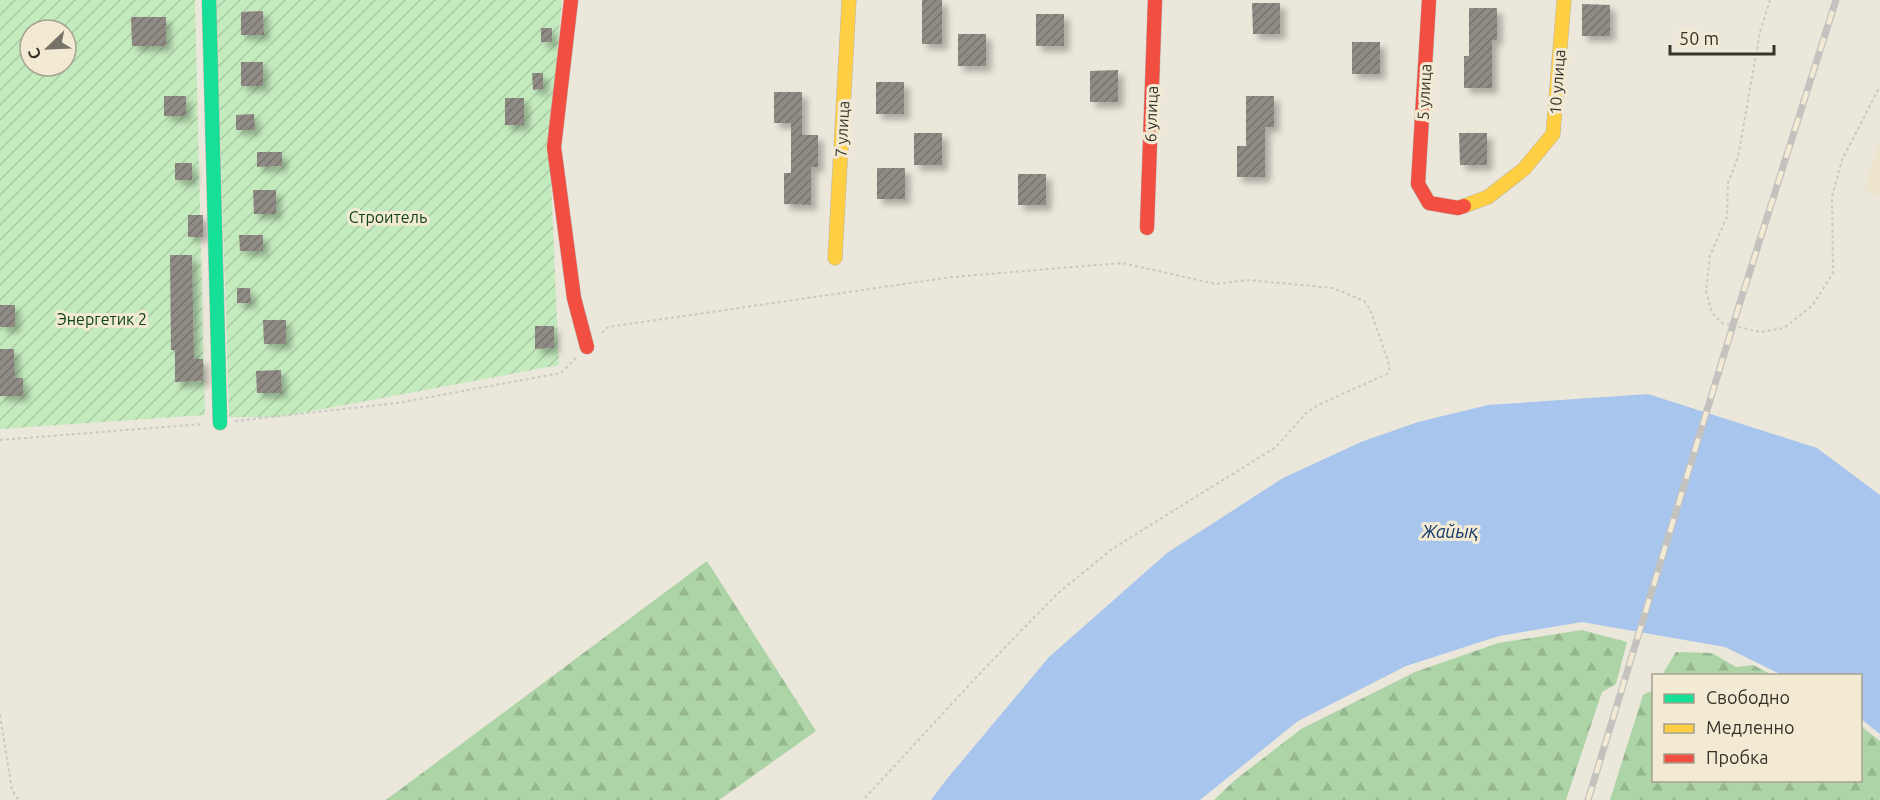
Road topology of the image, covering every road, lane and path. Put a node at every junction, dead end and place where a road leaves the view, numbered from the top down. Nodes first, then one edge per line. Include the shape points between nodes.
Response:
1 (209, 0) edge
2 (571, 0) edge
3 (849, 0) edge
4 (1155, 0) edge
5 (1429, 0) edge
6 (1564, 0) edge
7 (1770, 0) edge
8 (1880, 86) edge
9 (1418, 184) joint
10 (1146, 228) dead end
11 (835, 258) dead end
12 (587, 347) junction
13 (220, 423) junction
14 (0, 440) edge
15 (0, 715) edge
16 (19, 800) edge
17 (863, 800) edge

1 - 13 street
2 - 12 street via 554,147 574,298
3 - 11 street, 7 улица
4 - 10 street, 6 улица
5 - 9 street, 5 улица
6 - 9 street, 10 улица via 1553,134 1524,168 1488,197 1458,208 1429,203
7 - 8 path via 1760,32 1738,158 1728,183 1727,217 1710,256 1706,291 1712,313 1722,323 1760,332 1784,328 1813,305 1833,273 1833,197 1842,160
12 - 13 path via 561,373 397,403
12 - 17 path via 608,327 952,277 1122,263 1216,284 1248,280 1333,288 1364,301 1370,309 1390,367 1387,374 1318,405 1275,447 1103,556 1057,594
13 - 14 path
15 - 16 path via 12,790

